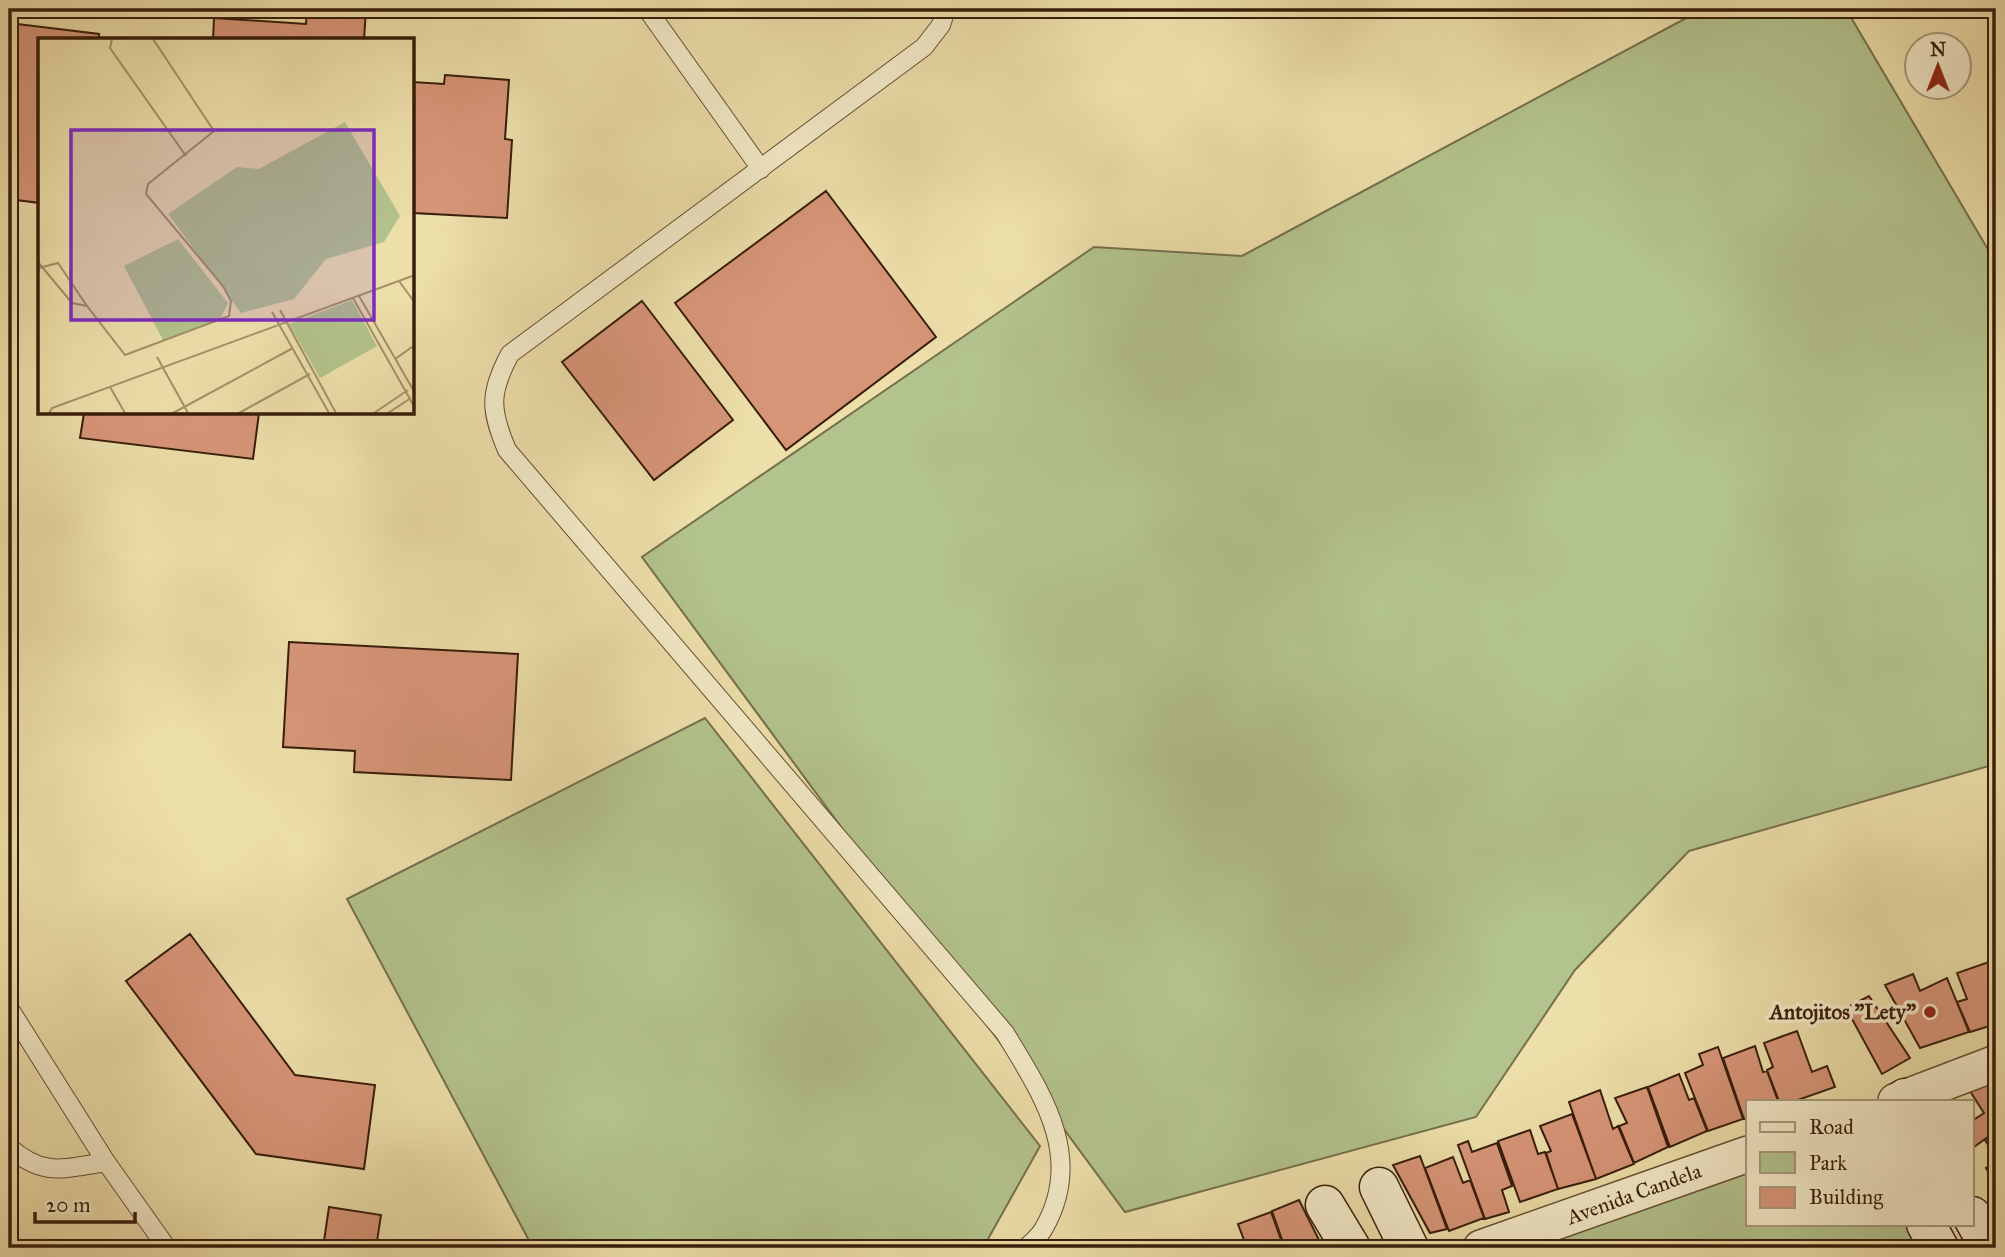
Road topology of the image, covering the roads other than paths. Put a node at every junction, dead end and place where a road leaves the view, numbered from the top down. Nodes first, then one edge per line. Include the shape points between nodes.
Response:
1 (647, 9) edge
2 (946, 9) edge
3 (761, 169) junction
4 (9, 1008) edge
5 (1996, 1063) edge
6 (1903, 1100) edge
7 (9, 1147) edge
8 (1746, 1155) edge
9 (106, 1162) junction
10 (1379, 1187) dead end
11 (1325, 1205) dead end
12 (1974, 1220) edge
13 (1927, 1226) edge
14 (167, 1248) edge
15 (1026, 1248) edge
16 (1351, 1248) edge
17 (1409, 1248) edge
18 (1481, 1248) edge
19 (1939, 1248) edge
20 (1990, 1248) edge

1 - 3 lane
2 - 3 lane via 942,24 924,47
3 - 15 lane via 510,354 498,377 492,404 496,425 507,450 1005,1033 1057,1132 1059,1192 1044,1229
4 - 9 lane
5 - 6 street
7 - 9 lane via 36,1166 54,1169
8 - 18 street, Avenida Candela
9 - 14 lane
10 - 17 street
11 - 16 street
12 - 20 street
13 - 19 street

